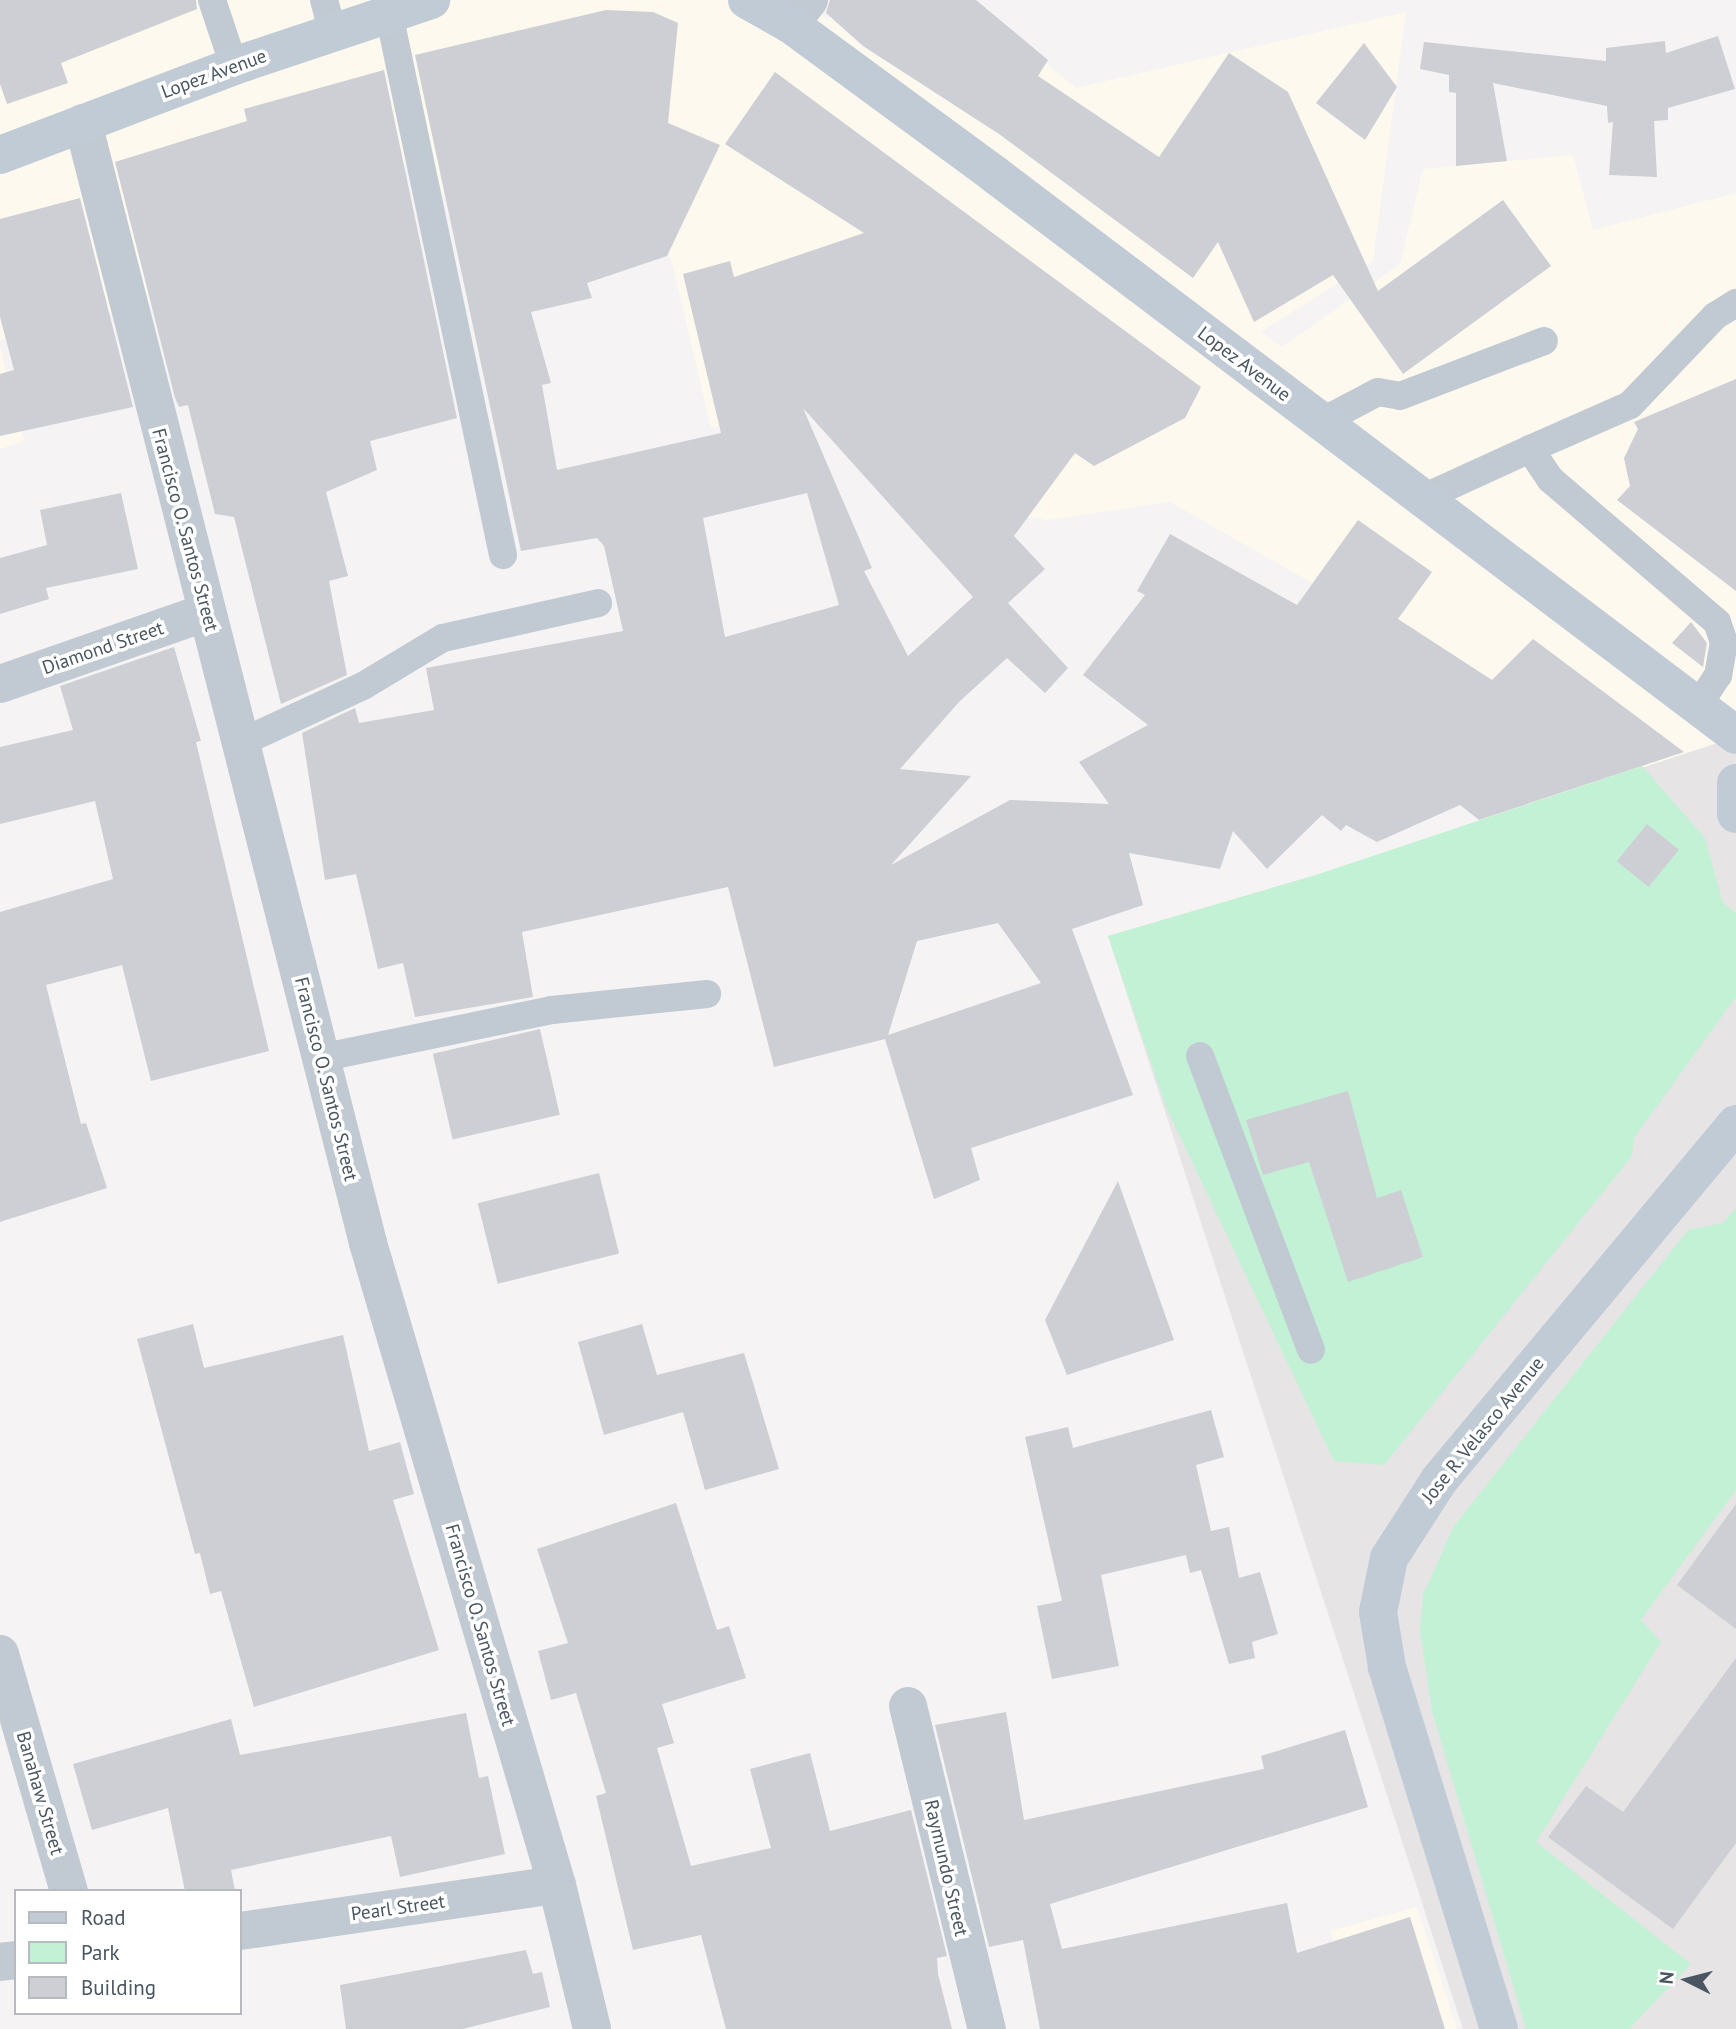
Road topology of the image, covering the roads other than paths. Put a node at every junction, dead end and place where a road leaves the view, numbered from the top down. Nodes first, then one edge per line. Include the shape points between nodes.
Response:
1 (212, 0) edge
2 (431, 0) edge
3 (747, 0) edge
4 (799, 12) edge
5 (389, 14) junction
6 (329, 16) edge
7 (234, 66) junction
8 (83, 123) junction
9 (0, 155) edge
10 (1736, 303) edge
11 (1544, 341) dead end
12 (1321, 422) junction
13 (1530, 449) junction
14 (1423, 498) junction
15 (503, 555) dead end
16 (598, 603) dead end
17 (207, 612) junction
18 (0, 684) edge
19 (1696, 709) junction
20 (1736, 735) edge
21 (240, 743) junction
22 (1736, 783) edge
23 (1736, 814) edge
24 (708, 993) dead end
25 (1200, 1056) dead end
26 (320, 1058) junction
27 (1736, 1124) edge
28 (1311, 1350) dead end
29 (0, 1654) edge
30 (908, 1706) dead end
31 (557, 1885) junction
32 (68, 1889) edge
33 (242, 1931) edge
34 (592, 2029) edge
35 (987, 2029) edge
36 (1499, 2029) edge

1 - 7 lane
2 - 5 main road, Lopez Avenue
3 - 4 main road, Lopez Avenue
4 - 12 main road, Lopez Avenue
5 - 6 main road, Lopez Avenue
5 - 15 lane
6 - 7 main road, Lopez Avenue
7 - 8 main road, Lopez Avenue
8 - 9 main road, Lopez Avenue
8 - 17 street, Francisco O. Santos Street
10 - 13 lane via 1715,316 1630,405
11 - 12 lane via 1400,396 1378,392
12 - 14 main road, Lopez Avenue
13 - 14 lane
13 - 19 lane via 1550,479 1717,622 1724,642 1718,675
14 - 19 main road, Lopez Avenue
16 - 21 lane via 443,638 363,686
17 - 18 street, Diamond Street
17 - 21 street, Francisco O. Santos Street
19 - 20 main road, Lopez Avenue
21 - 26 street, Francisco O. Santos Street
22 - 23 main road
24 - 26 lane via 552,1010
25 - 28 lane
26 - 31 street, Francisco O. Santos Street via 368,1243
27 - 36 main road, Jose R. Velasco Avenue via 1440,1479 1389,1558 1378,1612 1387,1667
29 - 32 street, Banahaw Street
30 - 35 street, Raymundo Street
31 - 33 street, Pearl Street
31 - 34 street, Francisco O. Santos Street

